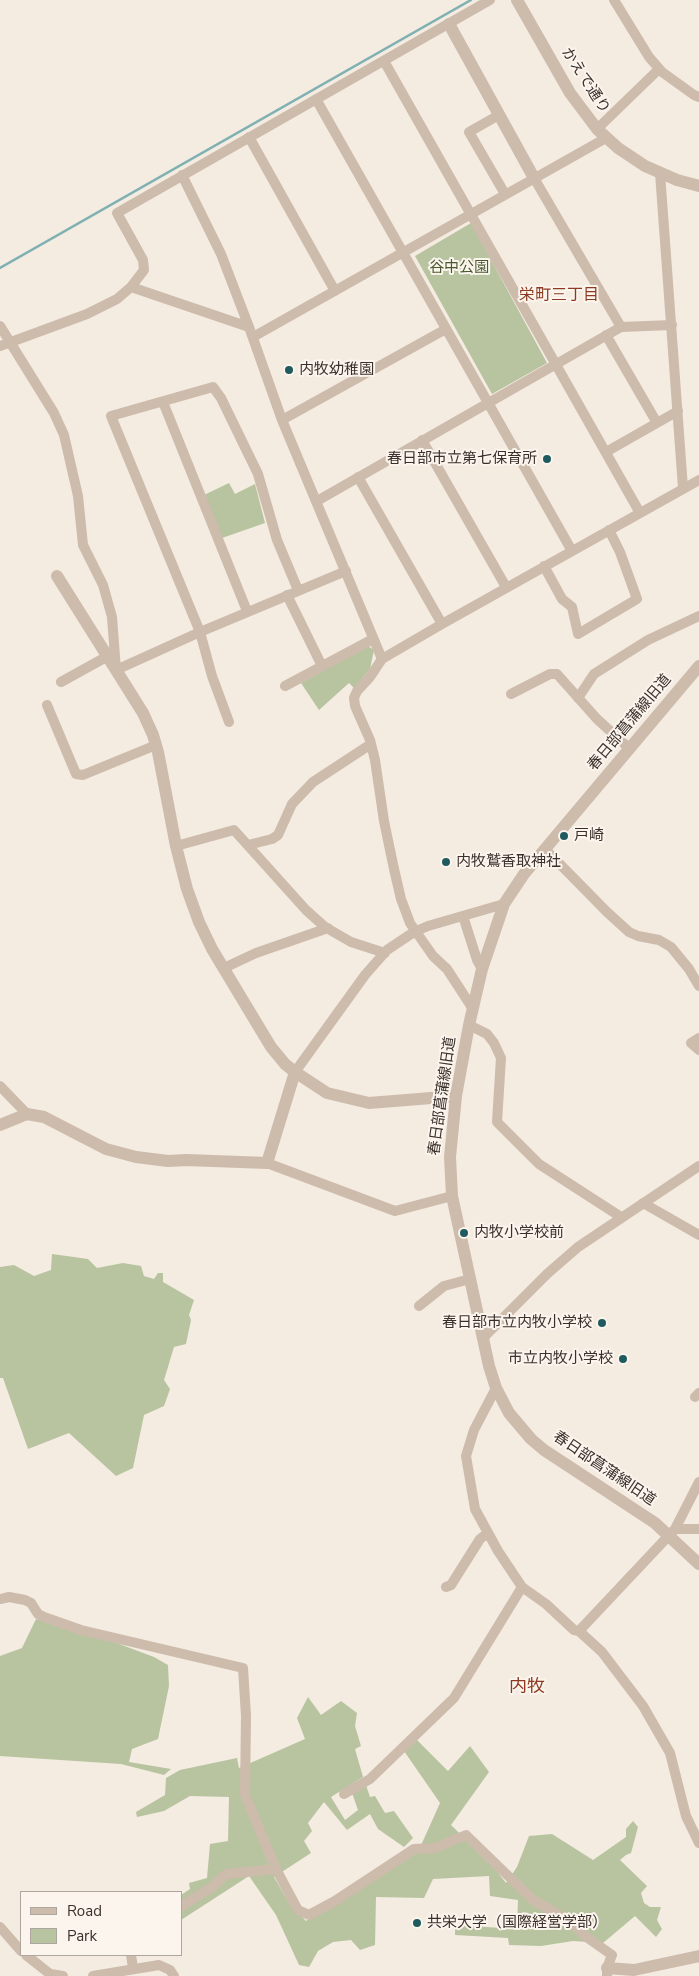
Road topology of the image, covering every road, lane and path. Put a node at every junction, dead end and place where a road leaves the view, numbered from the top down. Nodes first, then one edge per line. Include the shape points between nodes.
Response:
1 (490, 0) edge
2 (517, 0) edge
3 (614, 0) edge
4 (449, 24) junction
5 (384, 61) junction
6 (660, 69) junction
7 (699, 97) edge
8 (316, 99) junction
9 (500, 115) junction
10 (602, 133) junction
11 (249, 137) junction
12 (660, 173) junction
13 (182, 176) junction
14 (534, 178) junction
15 (699, 186) edge
16 (505, 194) junction
17 (471, 213) junction
18 (403, 253) junction
19 (131, 287) junction
20 (335, 291) junction
21 (672, 325) junction
22 (0, 326) edge
23 (250, 326) junction
24 (621, 327) junction
25 (446, 329) junction
26 (606, 335) junction
27 (253, 338) junction
28 (5, 345) edge
29 (555, 364) junction
30 (163, 402) junction
31 (488, 402) junction
32 (678, 411) junction
33 (282, 420) junction
34 (657, 423) junction
35 (422, 440) junction
36 (606, 452) junction
37 (358, 477) junction
38 (699, 480) edge
39 (683, 488) junction
40 (317, 501) junction
41 (640, 513) junction
42 (609, 530) junction
43 (572, 551) junction
44 (544, 566) junction
45 (346, 570) junction
46 (57, 576) dead end
47 (506, 587) junction
48 (298, 590) junction
49 (287, 595) junction
50 (247, 611) junction
51 (699, 616) edge
52 (442, 624) junction
53 (200, 632) junction
54 (373, 639) junction
55 (108, 656) junction
56 (382, 659) junction
57 (322, 666) junction
58 (699, 666) edge
59 (116, 670) junction
60 (61, 682) dead end
61 (285, 686) dead end
62 (511, 694) dead end
63 (578, 698) junction
64 (46, 705) dead end
65 (229, 722) dead end
66 (371, 744) junction
67 (156, 745) junction
68 (629, 748) junction
69 (248, 845) junction
70 (176, 846) junction
71 (545, 849) junction
72 (504, 904) junction
73 (463, 916) junction
74 (328, 928) junction
75 (414, 932) junction
76 (385, 953) junction
77 (224, 968) junction
78 (482, 969) junction
79 (699, 986) edge
80 (473, 1009) junction
81 (469, 1025) junction
82 (699, 1038) edge
83 (699, 1050) edge
84 (295, 1072) junction
85 (0, 1086) edge
86 (456, 1096) junction
87 (27, 1114) junction
88 (0, 1126) edge
89 (267, 1163) junction
90 (699, 1166) edge
91 (452, 1196) junction
92 (642, 1203) junction
93 (621, 1217) junction
94 (699, 1235) edge
95 (470, 1280) junction
96 (419, 1306) dead end
97 (483, 1338) junction
98 (496, 1388) junction
99 (699, 1482) edge
100 (699, 1529) edge
101 (672, 1532) junction
102 (488, 1533) junction
103 (699, 1564) edge
104 (446, 1587) dead end
105 (522, 1587) junction
106 (0, 1599) edge
107 (579, 1631) junction
108 (344, 1794) dead end
109 (699, 1843) edge
110 (276, 1869) junction
111 (182, 1905) edge
112 (0, 1927) edge
113 (20, 1950) edge
114 (27, 1956) edge
115 (131, 1956) edge
116 (699, 1956) edge
117 (133, 1968) junction
118 (607, 1972) edge
119 (63, 1976) edge
120 (93, 1976) edge
121 (174, 1976) edge

1 - 4 street
2 - 10 street, かえで通り via 570,93
3 - 6 street
4 - 5 street
4 - 9 street
5 - 8 street
5 - 17 street
6 - 7 street
6 - 10 street
8 - 11 street
8 - 18 street
9 - 14 street
9 - 16 street via 469,132
10 - 12 street, かえで通り via 630,156
10 - 14 street
11 - 13 street
11 - 20 street
12 - 15 street, かえで通り
12 - 21 street
13 - 19 street via 117,213 143,260 144,270
13 - 23 street via 221,254
14 - 16 street
14 - 24 street
16 - 17 street
17 - 18 street
17 - 29 street
18 - 20 street
18 - 25 street
19 - 23 street
19 - 28 street via 117,299 87,314
20 - 27 street
21 - 24 street
21 - 32 street
22 - 28 street
23 - 27 street
24 - 26 street
25 - 31 street
25 - 33 street
26 - 29 street
26 - 34 street
27 - 33 street
28 - 59 street via 54,413 64,435 78,496 83,545 103,586 112,616
29 - 31 street
29 - 36 street
30 - 48 street via 213,387 221,398 258,474 277,540
30 - 50 street
30 - 53 street via 111,416
31 - 35 street
31 - 43 street
32 - 34 street
32 - 39 street
33 - 40 street
34 - 36 street
35 - 37 street
35 - 47 street
36 - 41 street
37 - 40 street
37 - 52 street
38 - 39 street
39 - 41 street
40 - 45 street
41 - 42 street
42 - 43 street
42 - 44 street via 637,599 578,634 572,607 562,599
43 - 44 street
44 - 47 street
45 - 48 street
45 - 54 street
46 - 55 street
47 - 52 street
48 - 49 street
49 - 50 street
49 - 57 street
50 - 53 street
51 - 63 street via 648,640 594,674
52 - 56 street
53 - 59 street
53 - 65 street
54 - 56 street
54 - 57 street
55 - 59 street
55 - 60 street
56 - 66 street via 354,698
57 - 61 street
58 - 68 street, 春日部菖蒲線旧道
59 - 67 street via 143,713
62 - 63 street via 550,674 557,674
63 - 68 street
64 - 67 street via 76,774
66 - 69 street via 313,782 292,804 278,835
66 - 75 street via 394,869
67 - 70 street
68 - 71 street, 春日部菖蒲線旧道
69 - 70 street via 234,830
69 - 74 street via 306,910
70 - 77 street via 199,922
71 - 72 street, 春日部菖蒲線旧道
71 - 79 street via 629,932 659,940 671,947
72 - 73 street
72 - 78 street, 春日部菖蒲線旧道
73 - 75 street
73 - 78 street
74 - 76 street via 352,942
74 - 77 street via 256,953
75 - 76 street
75 - 80 street via 447,969
76 - 84 street via 365,974
77 - 84 street via 271,1047
78 - 80 street, 春日部菖蒲線旧道
80 - 81 street, 春日部菖蒲線旧道
81 - 86 street, 春日部菖蒲線旧道
81 - 93 street via 487,1034 501,1058 497,1122 539,1164
82 - 83 street via 691,1043
84 - 86 street via 327,1093 369,1103
84 - 89 street
85 - 87 street
86 - 91 street, 春日部菖蒲線旧道 via 450,1157
87 - 88 street
87 - 89 street via 44,1116 106,1149 136,1157 168,1162
89 - 91 street via 395,1211
90 - 92 street
91 - 95 street, 春日部菖蒲線旧道
92 - 93 street
92 - 94 street
93 - 97 street via 547,1274
95 - 96 street via 444,1286
95 - 97 street, 春日部菖蒲線旧道
97 - 98 street, 春日部菖蒲線旧道
98 - 101 street, 春日部菖蒲線旧道 via 519,1426 537,1444
98 - 102 street via 474,1430 466,1456 475,1509
99 - 101 street
100 - 101 street
101 - 103 street, 春日部菖蒲線旧道
101 - 107 street
102 - 104 street via 480,1539 451,1585
102 - 105 street
105 - 107 street
105 - 108 street via 454,1698 370,1779
106 - 110 street via 25,1600 44,1616 101,1636 243,1668 245,1795
107 - 109 street via 602,1652 628,1685 670,1753 686,1816
110 - 111 street via 226,1874 211,1888
110 - 118 street via 298,1910 309,1915 414,1849 436,1848 466,1835 532,1899 572,1923 612,1955
112 - 113 street
114 - 119 street via 50,1974
115 - 117 street
116 - 118 street via 634,1970
117 - 120 street
117 - 121 street via 159,1965

